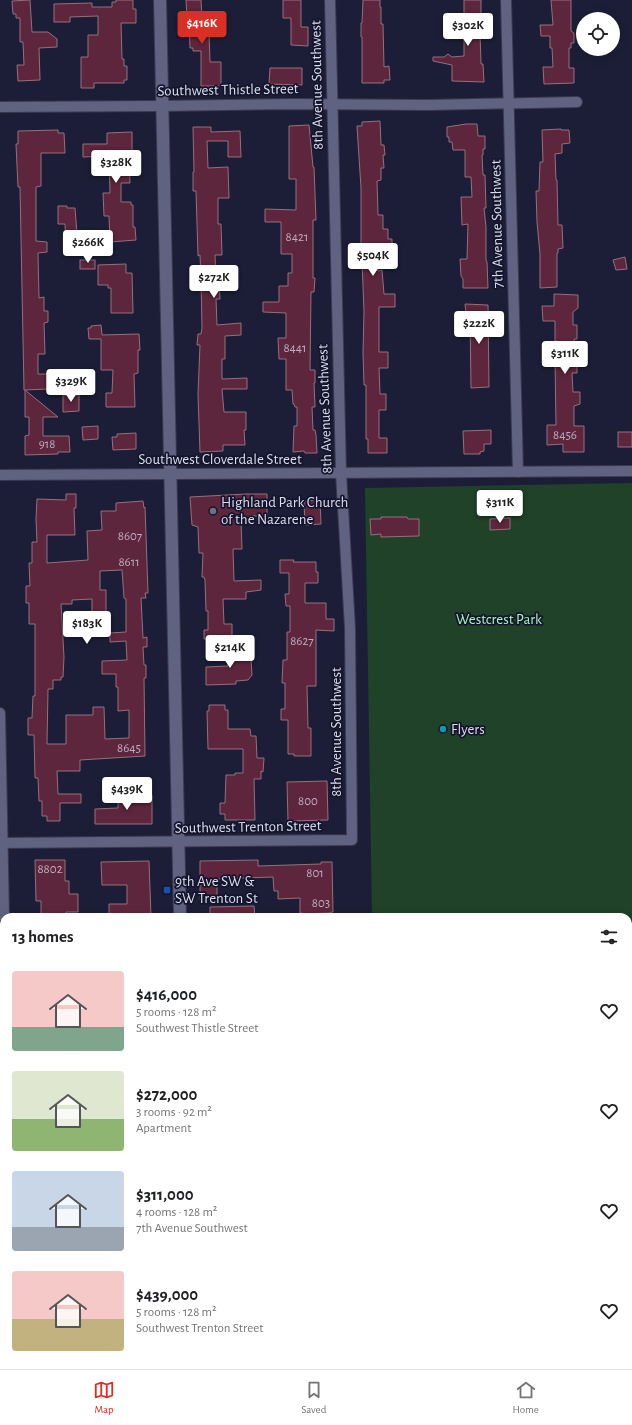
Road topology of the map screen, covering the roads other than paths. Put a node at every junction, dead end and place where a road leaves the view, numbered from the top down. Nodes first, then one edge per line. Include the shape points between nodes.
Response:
1 (160, 0) edge
2 (330, 0) edge
3 (506, 0) edge
4 (577, 102) dead end
5 (332, 104) junction
6 (510, 104) junction
7 (162, 106) junction
8 (0, 107) edge
9 (632, 471) edge
10 (518, 472) junction
11 (341, 473) junction
12 (171, 474) junction
13 (0, 475) edge
14 (0, 713) edge
15 (352, 840) joint
16 (179, 842) junction
17 (1, 843) edge
18 (4, 913) edge
19 (180, 913) edge

1 - 7 street
2 - 5 street, 8th Avenue Southwest
3 - 6 street, 7th Avenue Southwest
4 - 6 street, Southwest Thistle Street
5 - 6 street, Southwest Thistle Street
5 - 7 street, Southwest Thistle Street
5 - 11 street, 8th Avenue Southwest
6 - 10 street, 7th Avenue Southwest
7 - 8 street, Southwest Thistle Street
7 - 12 street
9 - 10 street, Southwest Cloverdale Street
10 - 11 street, Southwest Cloverdale Street
11 - 12 street, Southwest Cloverdale Street
11 - 15 street, 8th Avenue Southwest via 350,628
12 - 13 street, Southwest Cloverdale Street
12 - 16 street
14 - 17 street
15 - 16 street, Southwest Trenton Street
16 - 17 street, Southwest Trenton Street
16 - 19 street
17 - 18 street

